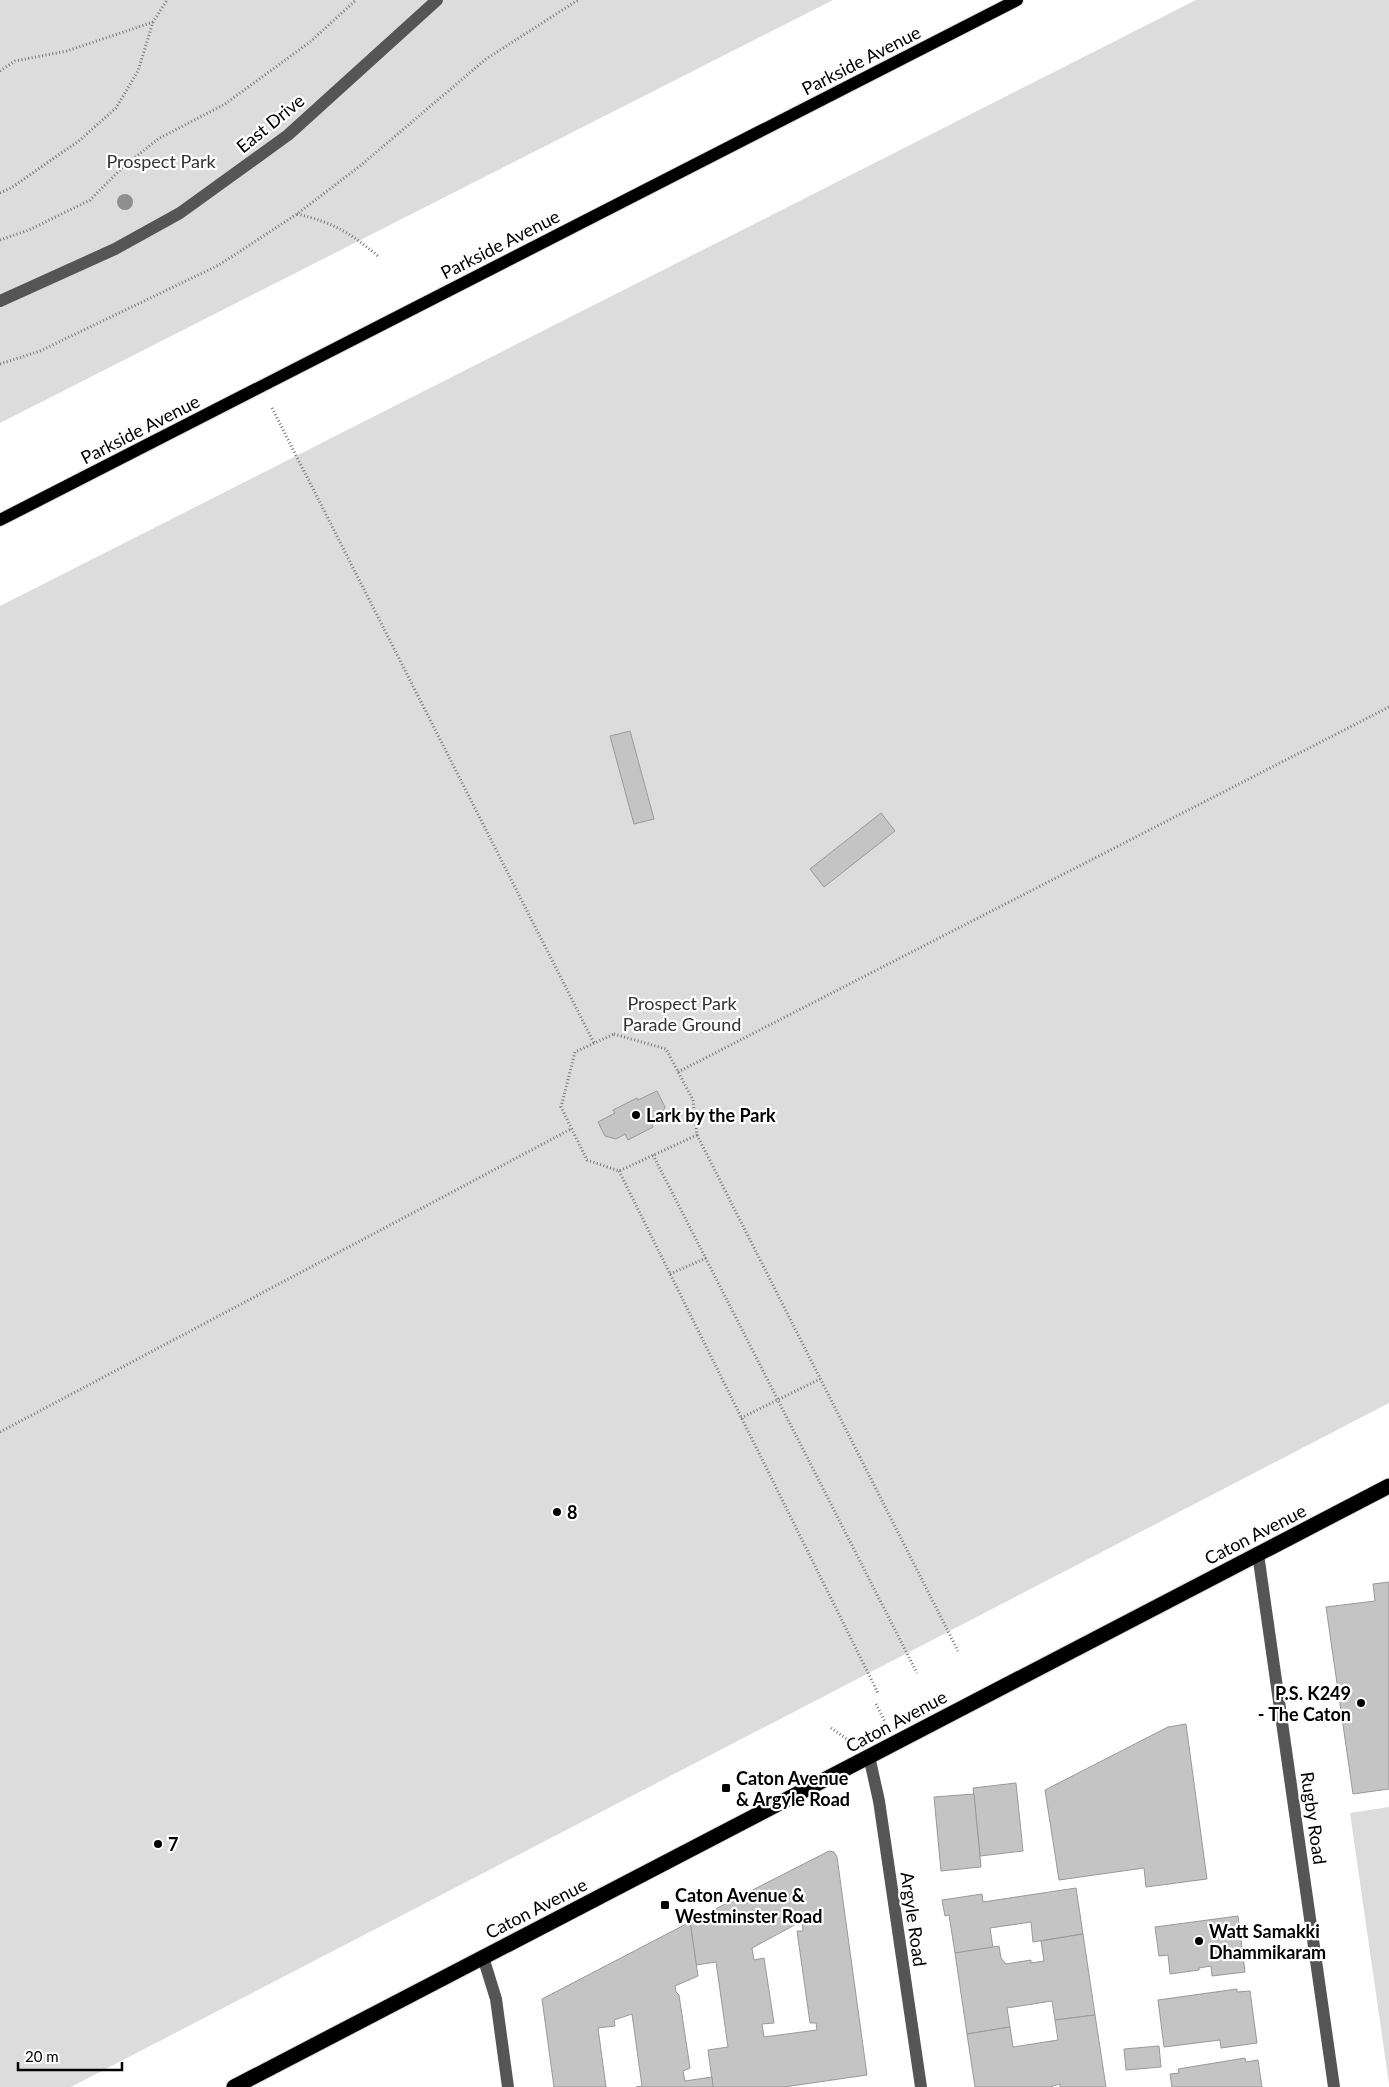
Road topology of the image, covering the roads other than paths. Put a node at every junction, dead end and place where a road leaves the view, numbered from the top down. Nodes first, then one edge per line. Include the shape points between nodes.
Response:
1 (437, 0) edge
2 (1017, 0) edge
3 (0, 301) edge
4 (0, 520) edge
5 (1389, 1486) edge
6 (1258, 1554) junction
7 (869, 1756) junction
8 (483, 1957) junction
9 (234, 2087) edge
10 (508, 2087) edge
11 (921, 2087) edge
12 (1334, 2087) edge

1 - 3 street, East Drive via 288,135 180,213 115,249
2 - 4 main road, Parkside Avenue
5 - 6 highway, Caton Avenue
6 - 7 highway, Caton Avenue
6 - 12 street, Rugby Road
7 - 8 highway, Caton Avenue
7 - 11 street, Argyle Road via 879,1801
8 - 9 highway, Caton Avenue
8 - 10 street via 496,1999

